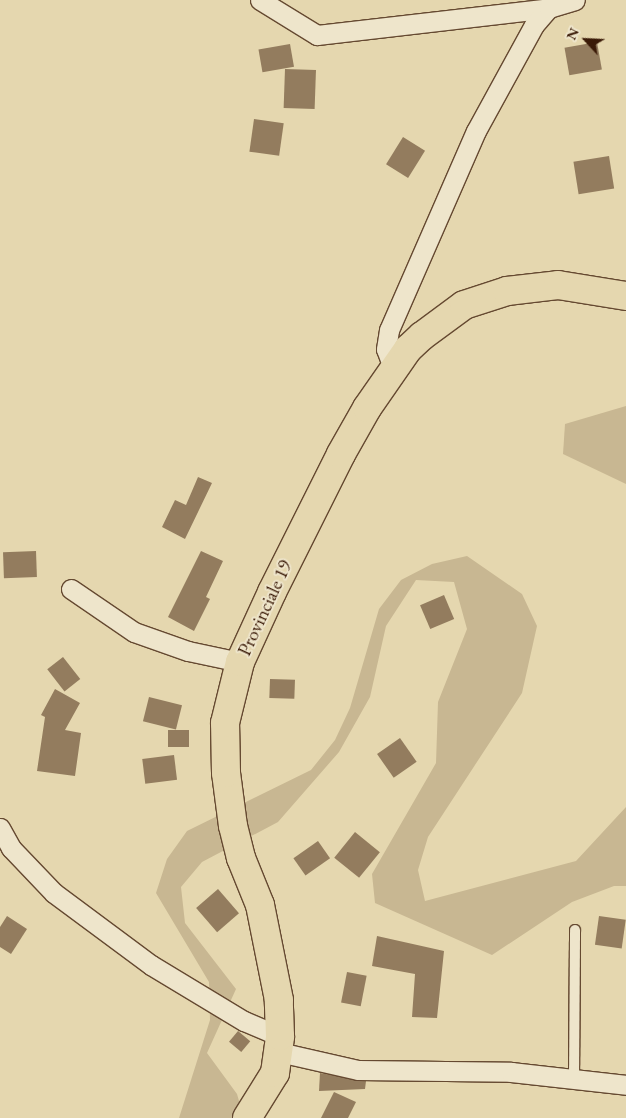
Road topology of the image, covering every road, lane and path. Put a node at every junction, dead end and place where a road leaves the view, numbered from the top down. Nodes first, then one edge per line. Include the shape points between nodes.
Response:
1 (260, 0) edge
2 (574, 0) edge
3 (549, 8) junction
4 (626, 296) edge
5 (394, 370) junction
6 (71, 589) dead end
7 (240, 662) junction
8 (0, 828) edge
9 (575, 930) dead end
10 (280, 1044) junction
11 (574, 1080) junction
12 (626, 1084) edge
13 (247, 1118) edge

1 - 3 street via 318,35
2 - 3 street
3 - 5 street via 534,25 476,131 431,228 386,338 386,349
4 - 5 main road, Provinciale 19 via 558,285 486,296 464,305 422,336
5 - 7 main road, Provinciale 19 via 341,454
6 - 7 street via 134,632 188,652
7 - 10 main road, Provinciale 19 via 225,723 226,773 233,826 271,947 279,1000
8 - 10 street via 11,848 69,904 151,965
9 - 11 lane
10 - 11 street via 358,1070 511,1072
10 - 13 main road, Provinciale 19 via 275,1073
11 - 12 street

